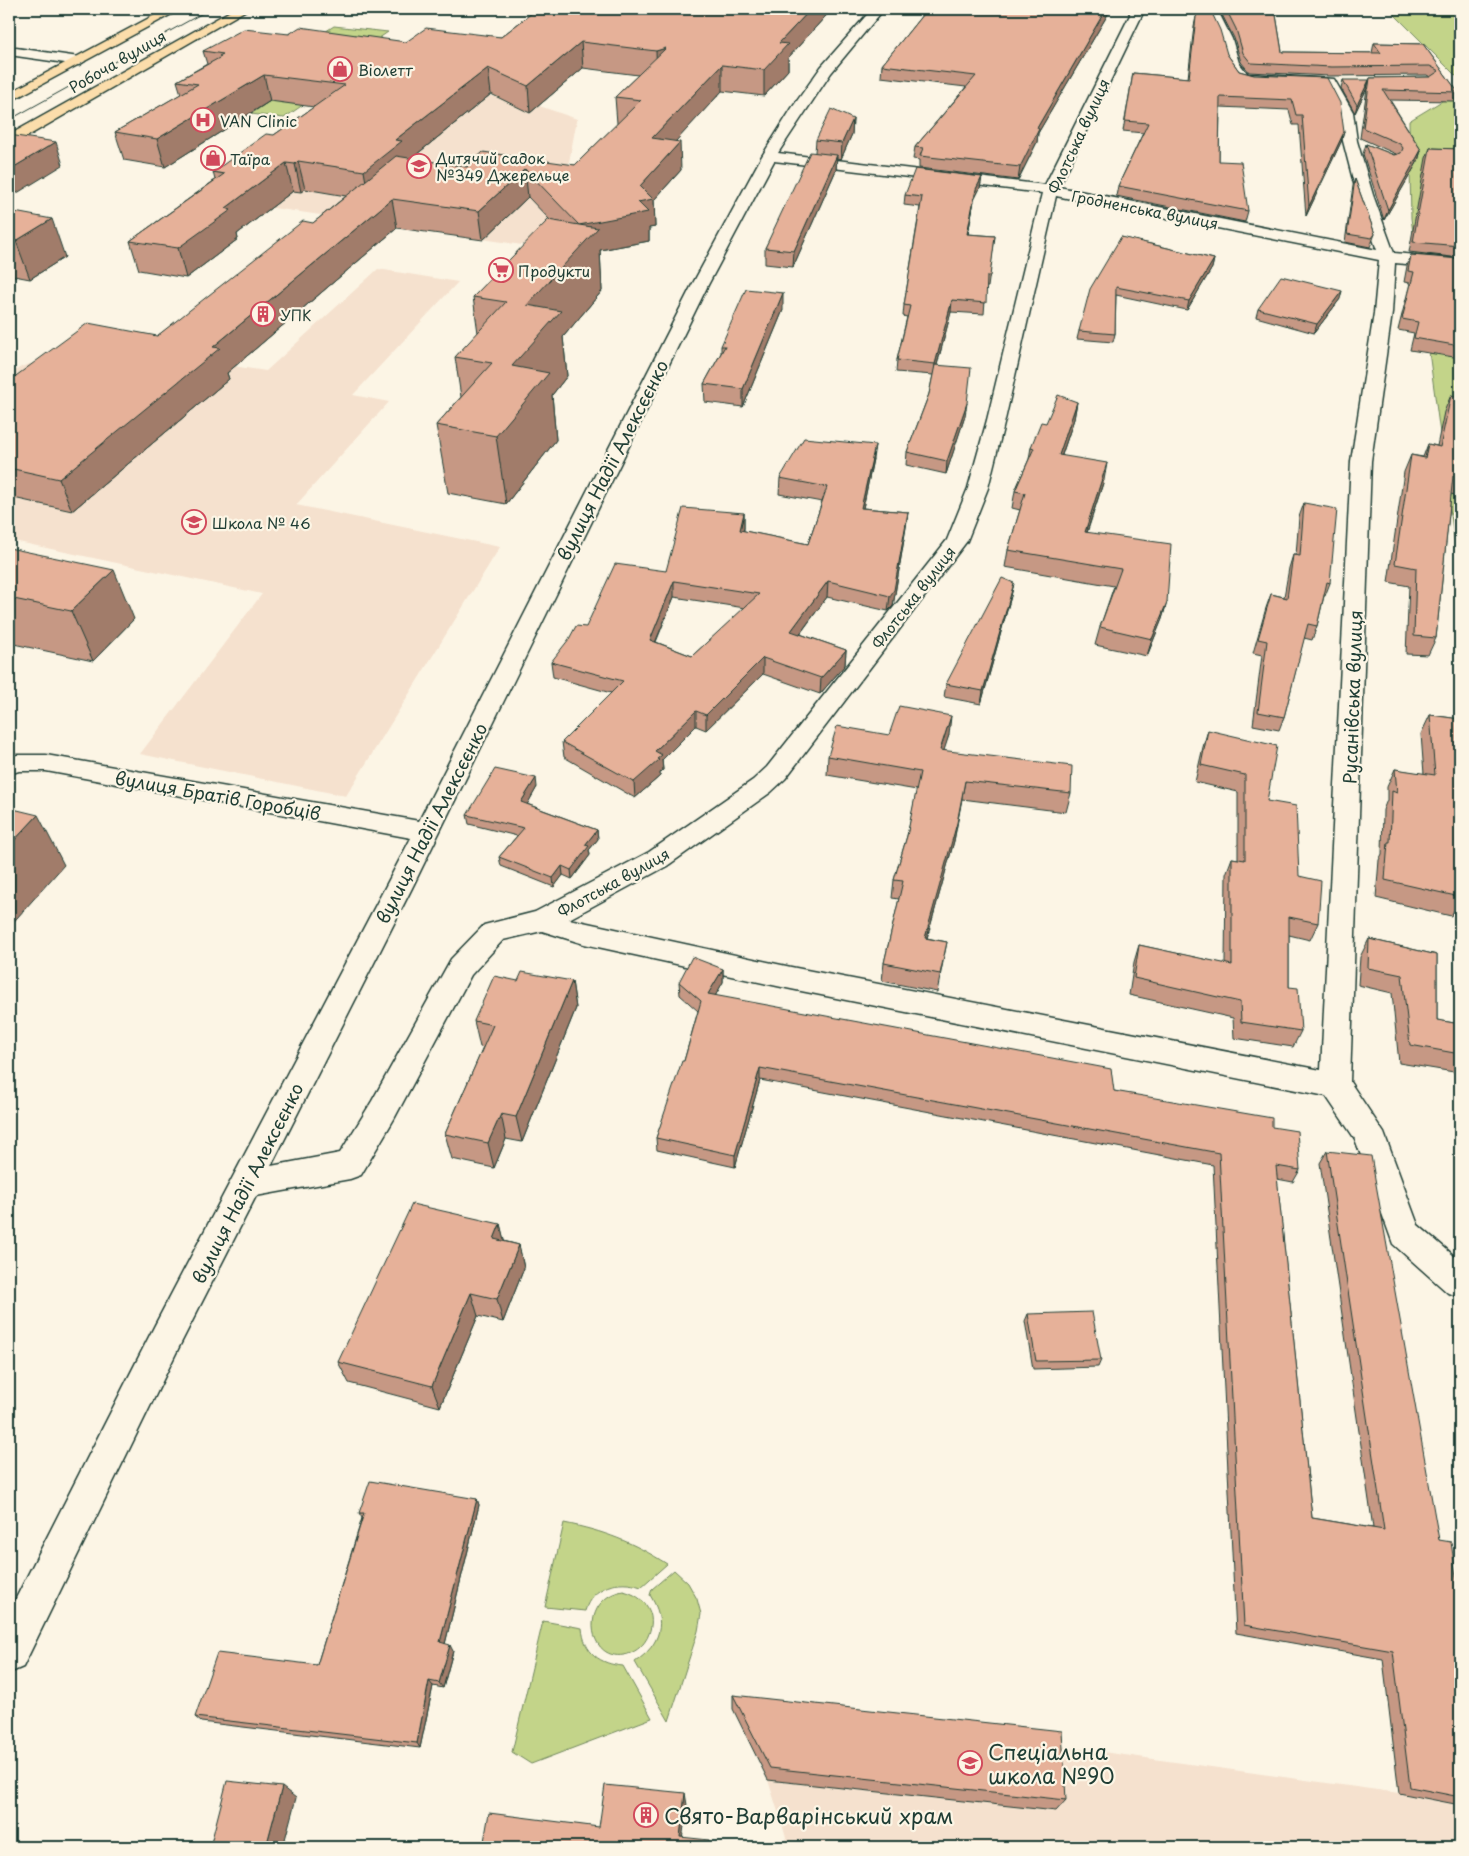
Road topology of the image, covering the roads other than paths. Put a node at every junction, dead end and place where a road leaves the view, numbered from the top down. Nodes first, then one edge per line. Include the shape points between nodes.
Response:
1 (175, 9) edge
2 (242, 9) edge
3 (878, 9) edge
4 (1134, 9) edge
5 (1211, 9) edge
6 (9, 51) edge
7 (79, 61) junction
8 (9, 98) edge
9 (9, 141) edge
10 (769, 156) junction
11 (1050, 190) junction
12 (1387, 257) junction
13 (1460, 264) edge
14 (9, 766) edge
15 (427, 832) junction
16 (542, 921) junction
17 (1335, 1084) junction
18 (247, 1184) junction
19 (1460, 1282) edge
20 (9, 1653) edge

1 - 7 main road, Робоча вулиця
2 - 9 main road, Робоча вулиця
3 - 10 street, вулиця Надії Алексєєнко via 826,70
4 - 11 street, Флотська вулиця via 1136,15
5 - 12 street, Русанівська вулиця via 1226,39 1233,63 1243,77 1339,81 1358,144 1365,195
6 - 7 street
7 - 8 main road, Робоча вулиця
10 - 11 street, Гродненська вулиця
10 - 15 street, вулиця Надії Алексєєнко via 578,524
11 - 12 street, Гродненська вулиця
11 - 16 street, Флотська вулиця via 978,488 957,541 769,780 658,859
12 - 13 street, Гродненська вулиця
12 - 17 street, Русанівська вулиця via 1383,313 1361,461
14 - 15 street, вулиця Братів Горобців via 46,763
15 - 18 street, вулиця Надії Алексєєнко
16 - 17 street, Флотська вулиця via 584,934 790,978
16 - 18 street via 494,932 462,967 350,1164
17 - 19 street via 1369,1133 1405,1234
18 - 20 street, вулиця Надії Алексєєнко via 167,1336

